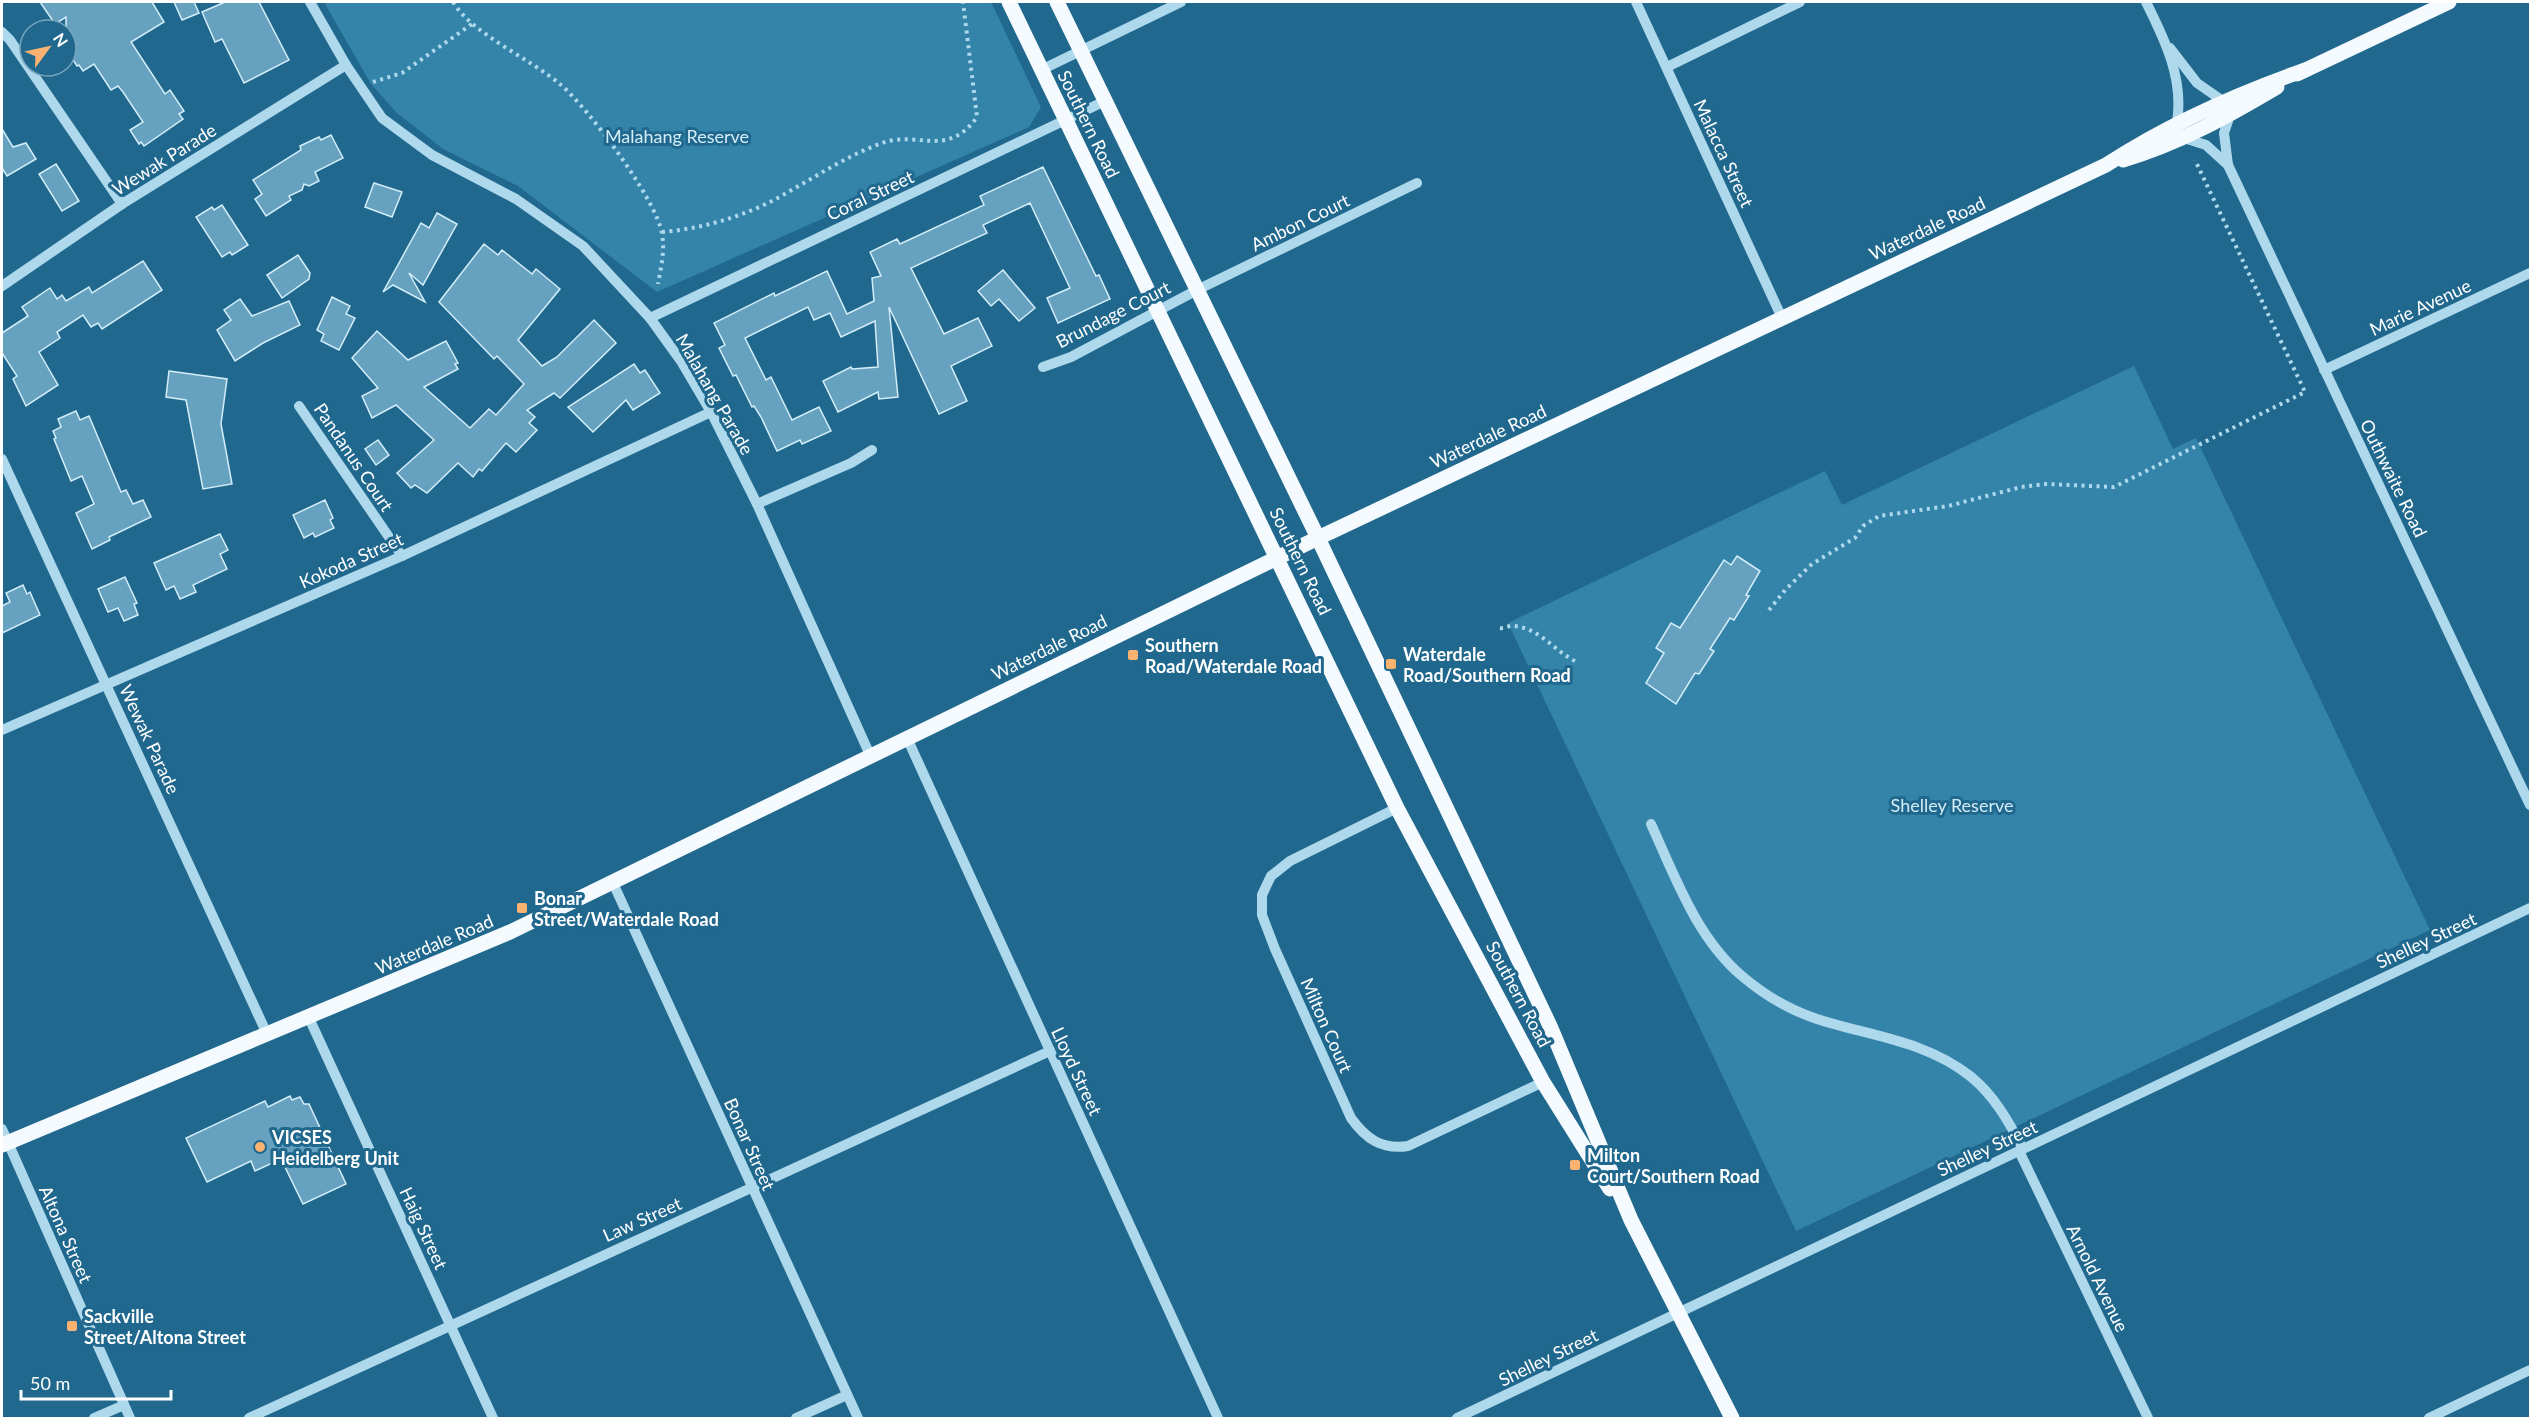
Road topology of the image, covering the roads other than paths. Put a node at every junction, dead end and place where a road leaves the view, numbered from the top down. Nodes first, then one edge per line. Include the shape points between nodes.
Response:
1 (310, 2) edge
2 (1009, 2) edge
3 (1057, 2) edge
4 (1181, 2) edge
5 (1636, 2) edge
6 (1800, 2) edge
7 (2146, 2) edge
8 (2449, 2) edge
9 (2, 32) edge
10 (2166, 43) junction
11 (1080, 50) junction
12 (346, 65) junction
13 (1667, 67) junction
14 (1041, 70) junction
15 (2305, 70) junction
16 (1105, 101) junction
17 (2223, 101) junction
18 (2230, 115) junction
19 (1066, 120) junction
20 (2177, 122) junction
21 (2184, 138) junction
22 (2106, 165) junction
23 (2228, 165) junction
24 (1417, 183) dead end
25 (122, 204) junction
26 (2530, 273) edge
27 (2, 286) edge
28 (1197, 290) junction
29 (1158, 310) junction
30 (650, 318) junction
31 (1782, 318) junction
32 (1043, 367) dead end
33 (2324, 370) junction
34 (299, 406) dead end
35 (711, 412) junction
36 (872, 450) dead end
37 (2, 459) edge
38 (757, 504) junction
39 (1318, 538) junction
40 (402, 556) junction
41 (1278, 558) junction
42 (106, 684) junction
43 (2, 730) edge
44 (906, 738) junction
45 (870, 755) junction
46 (2530, 805) edge
47 (1397, 808) junction
48 (1651, 824) dead end
49 (613, 883) junction
50 (2530, 908) edge
51 (309, 1018) junction
52 (267, 1034) junction
53 (1050, 1051) junction
54 (1543, 1082) junction
55 (3, 1139) edge
56 (2021, 1150) junction
57 (752, 1188) junction
58 (1631, 1220) junction
59 (1678, 1312) junction
60 (450, 1325) junction
61 (2530, 1370) edge
62 (847, 1395) junction
63 (124, 1405) junction
64 (94, 1419) edge
65 (130, 1419) edge
66 (249, 1419) edge
67 (493, 1419) edge
68 (796, 1419) edge
69 (858, 1419) edge
70 (1218, 1419) edge
71 (1457, 1419) edge
72 (1732, 1419) edge
73 (2148, 1419) edge
74 (2429, 1419) edge

1 - 12 street, Malahang Parade
2 - 14 main road, Southern Road
3 - 11 main road, Southern Road
4 - 11 street
5 - 13 street, Malacca Street
6 - 13 street
7 - 10 street
8 - 15 main road, Waterdale Road
9 - 25 street
10 - 17 street via 2197,83
10 - 20 street via 2180,92
11 - 14 street
11 - 16 main road, Southern Road
12 - 25 street, Wewak Parade
12 - 30 street, Malahang Parade via 382,118 432,155 516,199 583,246
13 - 31 street, Malacca Street
14 - 19 main road, Southern Road
15 - 17 main road, Waterdale Road
15 - 18 main road, Waterdale Road
16 - 19 street, Coral Street
16 - 28 main road, Southern Road
17 - 20 main road, Waterdale Road
18 - 21 main road, Waterdale Road
18 - 23 street, Outhwaite Road via 2224,133
19 - 29 main road, Southern Road
19 - 30 street, Coral Street
20 - 22 main road, Waterdale Road
21 - 22 main road, Waterdale Road
21 - 23 street, Outhwaite Road via 2206,145
22 - 31 main road, Waterdale Road
23 - 33 street, Outhwaite Road
24 - 28 street, Ambon Court
25 - 27 street, Wewak Parade
26 - 33 street, Marie Avenue
28 - 29 street, Brundage Court
28 - 39 main road, Southern Road
29 - 32 street, Brundage Court via 1071,357
29 - 41 main road, Southern Road
30 - 35 street, Malahang Parade
31 - 39 main road, Waterdale Road
33 - 46 street, Outhwaite Road
34 - 40 street, Pandanus Court
35 - 38 street, Malahang Parade
35 - 40 street, Kokoda Street
36 - 38 street
37 - 42 street, Wewak Parade
38 - 45 street, Malahang Parade
39 - 41 main road, Waterdale Road
39 - 58 main road, Southern Road via 1550,1026
40 - 42 street, Kokoda Street
41 - 44 main road, Waterdale Road
41 - 47 main road, Southern Road
42 - 43 street, Kokoda Street
42 - 52 street, Wewak Parade
44 - 45 main road, Waterdale Road
44 - 53 street, Lloyd Street
45 - 49 main road, Waterdale Road
47 - 54 main road, Southern Road
47 - 54 street, Milton Court via 1290,861 1271,876 1262,895 1262,915 1275,949 1351,1118 1366,1137 1384,1147 1408,1146
48 - 56 street, Arnold Avenue via 1704,932 1724,960 1743,977 1782,1003 1816,1019 1899,1040 1945,1060 1991,1097
49 - 51 main road, Waterdale Road via 480,946
49 - 57 street, Bonar Street
50 - 56 street, Shelley Street
51 - 52 main road, Waterdale Road
51 - 60 street, Haig Street
52 - 55 main road, Waterdale Road
53 - 57 street, Law Street
53 - 70 street, Lloyd Street
54 - 58 main road, Southern Road
55 - 63 street, Altona Street
56 - 59 street, Shelley Street
56 - 73 street, Arnold Avenue
57 - 60 street, Law Street
57 - 62 street, Bonar Street
58 - 59 main road, Southern Road
59 - 71 street, Shelley Street
59 - 72 main road, Southern Road
60 - 66 street, Law Street
60 - 67 street, Haig Street
61 - 74 street
62 - 68 street
62 - 69 street, Bonar Street
63 - 64 street
63 - 65 street, Altona Street

